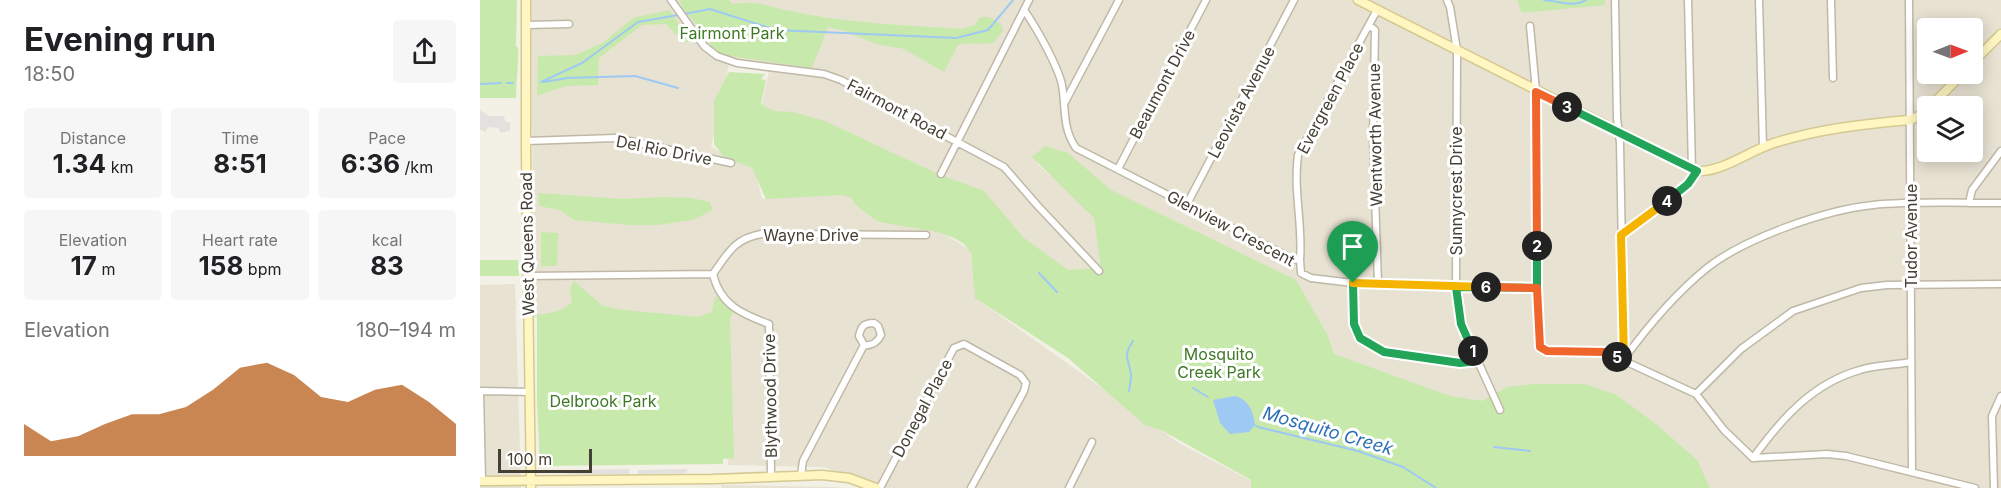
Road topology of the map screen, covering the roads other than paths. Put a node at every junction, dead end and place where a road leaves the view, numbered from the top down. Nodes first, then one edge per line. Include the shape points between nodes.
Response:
1 (526, 0) edge
2 (671, 0) edge
3 (1029, 0) edge
4 (1119, 0) edge
5 (1206, 0) edge
6 (1294, 0) edge
7 (1358, 0) edge
8 (1447, 0) edge
9 (1615, 0) edge
10 (1688, 0) edge
11 (1759, 0) edge
12 (1831, 0) edge
13 (1909, 0) edge
14 (1024, 10) junction
15 (1377, 10) junction
16 (569, 24) dead end
17 (527, 25) junction
18 (1369, 25) junction
19 (1530, 26) dead end
20 (2001, 34) edge
21 (1457, 50) junction
22 (1983, 52) edge
23 (1833, 78) dead end
24 (1952, 84) edge
25 (1536, 92) junction
26 (1941, 96) edge
27 (1065, 102) junction
28 (1917, 117) edge
29 (1910, 120) junction
30 (1619, 133) junction
31 (526, 141) junction
32 (957, 141) junction
33 (1763, 147) junction
34 (2001, 151) edge
35 (731, 163) dead end
36 (1118, 169) junction
37 (1695, 171) junction
38 (941, 174) dead end
39 (1969, 203) junction
40 (2001, 203) edge
41 (1187, 204) junction
42 (1911, 204) junction
43 (926, 235) dead end
44 (1621, 235) junction
45 (1300, 260) junction
46 (1099, 271) dead end
47 (713, 274) junction
48 (528, 276) junction
49 (1353, 283) junction
50 (1378, 283) junction
51 (2001, 284) edge
52 (1911, 285) junction
53 (1456, 287) junction
54 (1537, 288) junction
55 (864, 345) dead end
56 (1624, 359) junction
57 (1477, 361) junction
58 (1911, 363) junction
59 (480, 391) edge
60 (528, 392) junction
61 (1696, 394) junction
62 (2001, 396) edge
63 (1500, 410) dead end
64 (1092, 442) dead end
65 (1754, 458) junction
66 (1912, 472) junction
67 (801, 475) junction
68 (771, 476) junction
69 (481, 481) edge
70 (720, 483) edge
71 (530, 484) edge
72 (878, 488) edge
73 (971, 488) edge
74 (1068, 488) edge
75 (1975, 488) edge
76 (1994, 488) edge

1 - 17 street, West Queens Road
2 - 32 street, Fairmont Road via 704,46 725,60 824,74
3 - 14 street
4 - 27 street
5 - 36 street, Beaumont Drive
6 - 41 street, Leovista Avenue
7 - 15 street
8 - 21 street, Sunnycrest Drive
9 - 30 street
10 - 37 street via 1691,152
11 - 33 street
12 - 23 street
13 - 29 street, Tudor Avenue
14 - 27 street, Glenview Crescent via 1061,82
14 - 32 street
15 - 18 street, Evergreen Place
15 - 21 street
16 - 17 street
17 - 31 street, West Queens Road
18 - 45 street, Evergreen Place via 1298,155
18 - 50 street, Wentworth Avenue via 1374,30
19 - 25 street
20 - 22 street
21 - 25 street
21 - 53 street, Sunnycrest Drive
24 - 26 street
25 - 30 street
25 - 54 street
27 - 36 street, Glenview Crescent via 1065,124 1076,148
28 - 29 street
29 - 33 street via 1850,125
29 - 42 street, Tudor Avenue
30 - 37 street
30 - 44 street
31 - 35 street, Del Rio Drive via 615,138
31 - 48 street, West Queens Road
32 - 38 street
32 - 46 street, Fairmont Road via 1004,167
33 - 37 street via 1714,169
34 - 39 street via 1972,190
36 - 41 street, Glenview Crescent
37 - 44 street via 1688,184
39 - 40 street
39 - 42 street
41 - 45 street, Glenview Crescent
42 - 52 street, Tudor Avenue
42 - 56 street via 1837,210 1770,233 1734,252 1708,267 1686,288 1647,327
43 - 47 street, Wayne Drive via 747,236 734,245
44 - 56 street
45 - 49 street, Glenview Crescent via 1301,273 1311,278
47 - 48 street
47 - 68 street, Blythwood Drive via 726,301 742,314 769,324
48 - 60 street, West Queens Road
49 - 50 street, Glenview Crescent
49 - 57 street via 1354,324 1360,338 1384,352 1460,363
50 - 53 street, Glenview Crescent
51 - 52 street
52 - 58 street, Tudor Avenue
52 - 61 street via 1860,288 1793,311 1741,349
53 - 54 street, Glenview Crescent
53 - 57 street, Sunnycrest Drive via 1461,324
54 - 56 street via 1540,347 1547,351 1605,352
55 - 67 street via 803,461
56 - 61 street
57 - 63 street, Sunnycrest Drive
58 - 65 street via 1862,369 1813,391 1781,422
58 - 66 street, Tudor Avenue
59 - 60 street
59 - 69 street
60 - 71 street, West Queens Road
61 - 65 street via 1724,430
62 - 76 street via 1992,416
64 - 74 street
65 - 66 street via 1827,454
66 - 75 street
67 - 68 street
67 - 72 street via 849,478
68 - 70 street
69 - 71 street
70 - 71 street
72 - 73 street, Donegal Place via 954,348 964,344 1020,375 1026,383

